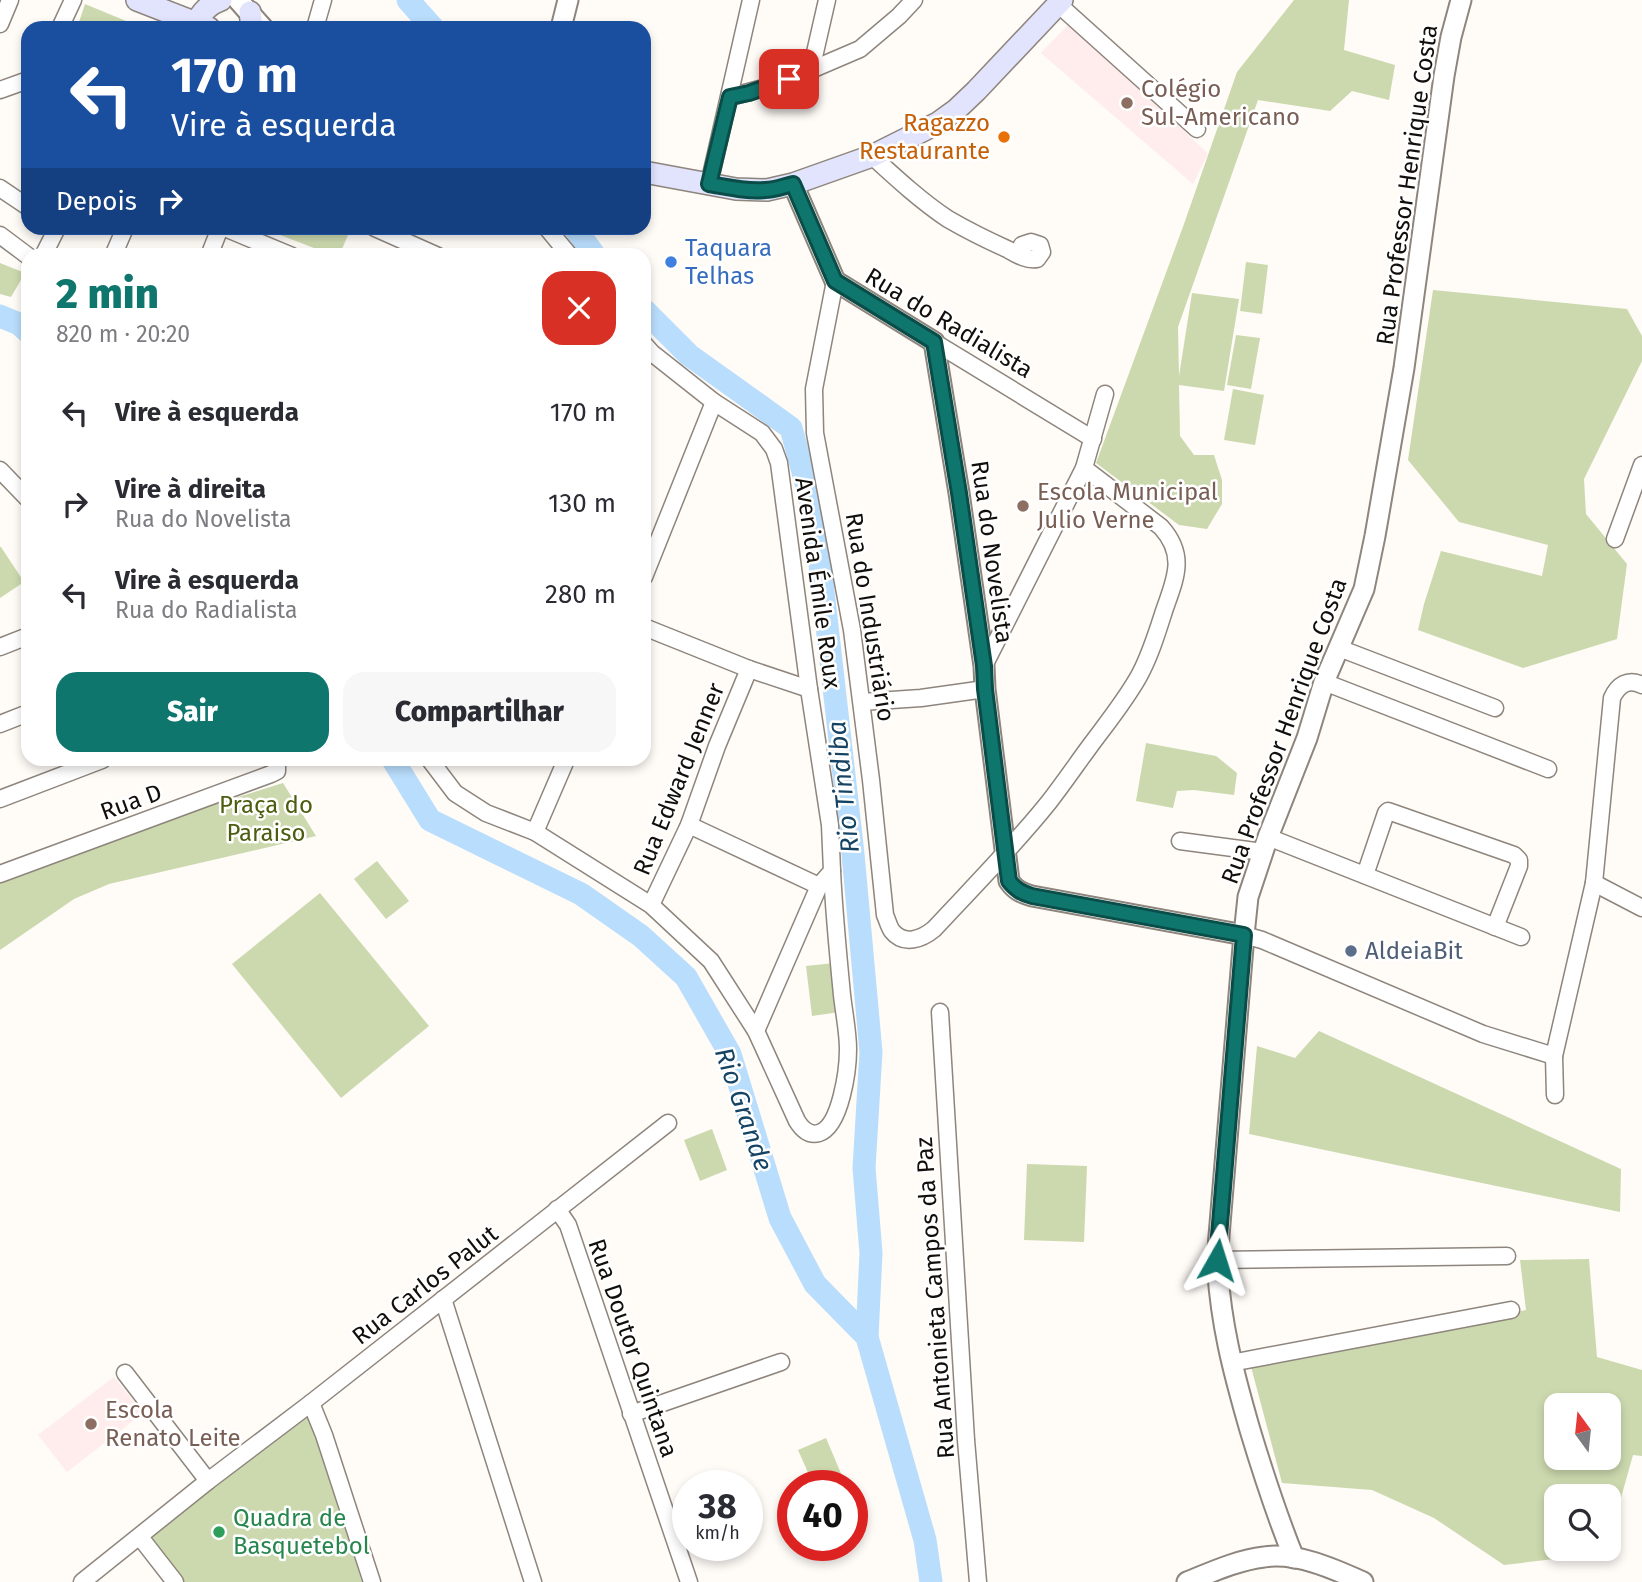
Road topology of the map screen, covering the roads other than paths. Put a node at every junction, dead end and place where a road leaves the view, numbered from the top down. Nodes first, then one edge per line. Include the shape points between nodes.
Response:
1 (10, 0) edge
2 (73, 0) edge
3 (136, 0) edge
4 (221, 0) edge
5 (323, 0) edge
6 (568, 0) edge
7 (751, 0) edge
8 (827, 0) edge
9 (914, 0) edge
10 (1461, 0) edge
11 (1060, 2) edge
12 (63, 21) edge
13 (192, 21) edge
14 (203, 21) edge
15 (318, 21) edge
16 (563, 21) edge
17 (0, 24) edge
18 (811, 71) junction
19 (730, 97) junction
20 (1197, 129) dead end
21 (872, 156) junction
22 (651, 173) edge
23 (709, 184) junction
24 (793, 184) junction
25 (0, 188) edge
26 (21, 198) edge
27 (0, 235) edge
28 (242, 235) edge
29 (386, 235) edge
30 (273, 248) edge
31 (405, 248) edge
32 (21, 251) edge
33 (1017, 254) dead end
34 (835, 281) junction
35 (934, 342) junction
36 (651, 352) edge
37 (1105, 394) dead end
38 (714, 402) junction
39 (1093, 439) junction
40 (1642, 466) edge
41 (1084, 468) junction
42 (0, 470) edge
43 (21, 492) edge
44 (1637, 494) edge
45 (1615, 539) dead end
46 (651, 560) edge
47 (651, 630) edge
48 (21, 639) edge
49 (0, 647) edge
50 (1339, 648) junction
51 (984, 666) junction
52 (749, 669) junction
53 (1324, 682) junction
54 (1637, 683) edge
55 (809, 689) junction
56 (985, 689) junction
57 (862, 702) junction
58 (1495, 708) dead end
59 (21, 716) edge
60 (0, 724) edge
61 (86, 766) edge
62 (275, 766) edge
63 (435, 766) edge
64 (563, 766) edge
65 (1548, 769) dead end
66 (0, 799) edge
67 (689, 825) junction
68 (535, 832) junction
69 (1180, 841) dead end
70 (1265, 845) junction
71 (1005, 853) junction
72 (832, 871) junction
73 (0, 874) edge
74 (1365, 875) junction
75 (1594, 883) junction
76 (819, 886) junction
77 (651, 905) junction
78 (1642, 908) edge
79 (1495, 927) junction
80 (1244, 935) junction
81 (1521, 937) dead end
82 (940, 1012) dead end
83 (756, 1031) junction
84 (1554, 1056) junction
85 (1555, 1095) dead end
86 (668, 1123) dead end
87 (557, 1209) junction
88 (1507, 1256) dead end
89 (1217, 1260) junction
90 (443, 1299) junction
91 (1511, 1310) dead end
92 (781, 1362) dead end
93 (1231, 1363) junction
94 (125, 1373) dead end
95 (310, 1404) junction
96 (631, 1414) junction
97 (208, 1481) junction
98 (140, 1537) junction
99 (1294, 1558) junction
100 (82, 1582) edge
101 (175, 1582) edge
102 (372, 1582) edge
103 (533, 1582) edge
104 (689, 1582) edge
105 (978, 1582) edge
106 (1187, 1582) edge
107 (1363, 1582) edge

1 - 17 street
2 - 12 street
3 - 13 main road
4 - 14 main road via 204,11
5 - 15 street
6 - 16 street
7 - 19 street
8 - 18 street
9 - 18 street via 860,49
10 - 50 street, Rua Professor Henrique Costa via 1444,76 1404,368 1375,536 1364,589
11 - 20 street
11 - 21 main road via 956,110
18 - 19 street
19 - 23 street
21 - 24 main road
21 - 33 street via 947,218
22 - 23 main road
23 - 24 main road via 760,191
24 - 34 street, Rua do Radialista
25 - 26 street
27 - 32 street
28 - 30 street
29 - 31 street
34 - 35 street, Rua do Radialista
34 - 57 street, Rua do Industriário via 814,389 815,433
35 - 39 street, Rua do Radialista
35 - 51 street, Rua do Novelista
36 - 38 street, Avenida Émile Roux
37 - 39 street
38 - 46 street
38 - 55 street, Avenida Émile Roux via 762,433 779,463
39 - 41 street
40 - 44 street
41 - 51 street
41 - 71 street via 1161,527 1177,558 1177,572 1139,676 1049,802
42 - 43 street
44 - 45 street
47 - 52 street
48 - 49 street
50 - 53 street, Rua Professor Henrique Costa
50 - 58 street
51 - 56 street, Rua do Novelista
52 - 55 street
52 - 67 street, Rua Edward Jenner
53 - 65 street
53 - 70 street, Rua Professor Henrique Costa
54 - 75 street via 1623,684 1612,698
55 - 72 street, Avenida Émile Roux via 830,825
56 - 57 street
56 - 71 street, Rua do Novelista
57 - 71 street, Rua do Industriário via 885,915 892,931 910,941 926,936
59 - 60 street
61 - 66 street
62 - 73 street, Rua D via 261,778
63 - 68 street via 455,793 486,813
64 - 68 street
67 - 76 street
67 - 77 street, Rua Edward Jenner
68 - 77 street
69 - 70 street
70 - 74 street
70 - 80 street, Rua Professor Henrique Costa via 1248,897
71 - 80 street, Rua do Novelista via 1009,881 1019,892
72 - 76 street
72 - 83 street, Avenida Émile Roux via 848,1049 839,1105 823,1131 806,1132 797,1121
74 - 79 street
74 - 79 street via 1388,811 1514,855 1518,866
75 - 78 street
75 - 84 street
76 - 83 street
77 - 83 street via 711,961
79 - 81 street
80 - 84 street via 1483,1034
80 - 89 street, Rua Professor Henrique Costa
82 - 105 street, Rua Antonieta Campos da Paz
84 - 85 street
86 - 87 street, Rua Carlos Palut
87 - 90 street, Rua Carlos Palut
87 - 96 street, Rua Doutor Quintana via 568,1225
88 - 89 street
89 - 93 street, Rua Professor Henrique Costa
90 - 95 street, Rua Carlos Palut
90 - 103 street
91 - 93 street
92 - 96 street
93 - 99 street, Rua Professor Henrique Costa
94 - 97 street
95 - 97 street, Rua Carlos Palut
95 - 102 street
96 - 104 street, Rua Doutor Quintana
97 - 98 street, Rua Carlos Palut
98 - 100 street, Rua Carlos Palut
98 - 101 street
99 - 106 street via 1266,1556
99 - 107 street

